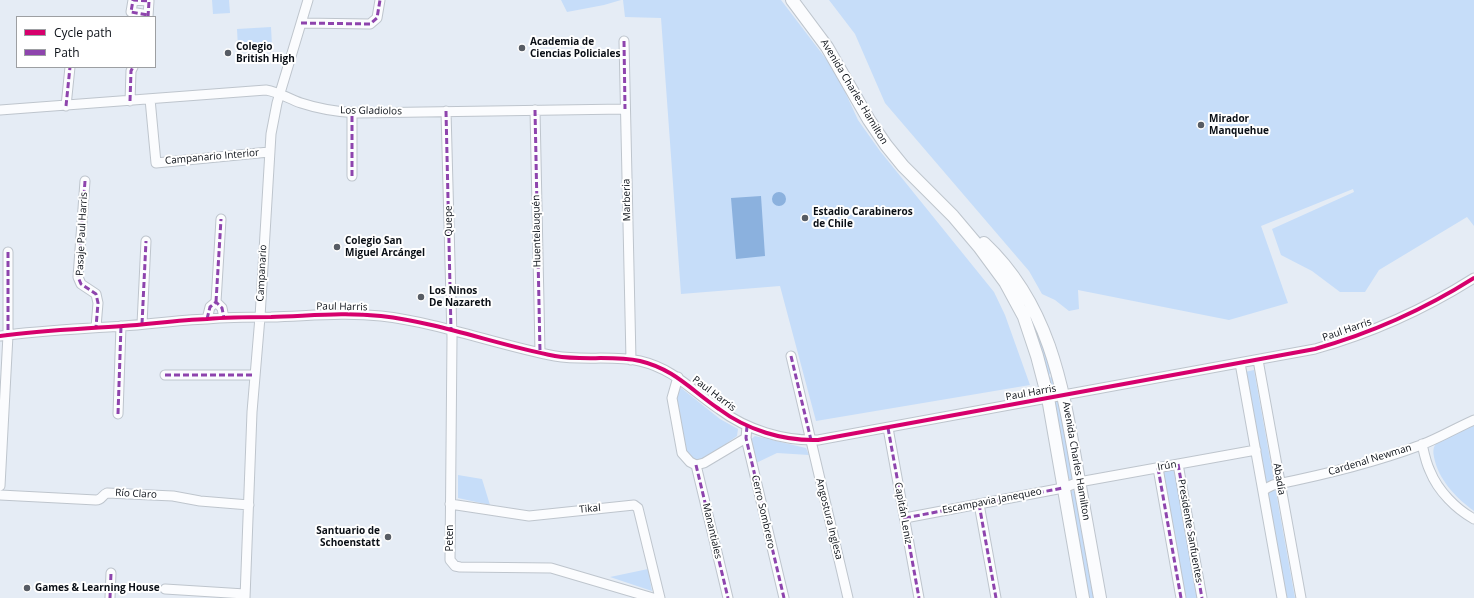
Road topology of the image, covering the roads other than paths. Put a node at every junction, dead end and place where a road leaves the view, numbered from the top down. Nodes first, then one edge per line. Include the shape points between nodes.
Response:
1 (308, 0) edge
2 (380, 0) edge
3 (792, 0) edge
4 (301, 23) junction
5 (624, 41) dead end
6 (70, 68) edge
7 (132, 68) edge
8 (280, 93) junction
9 (150, 99) junction
10 (130, 101) junction
11 (66, 106) junction
12 (625, 109) junction
13 (0, 110) edge
14 (535, 110) junction
15 (446, 111) junction
16 (352, 112) junction
17 (269, 152) junction
18 (352, 176) dead end
19 (85, 181) dead end
20 (953, 216) junction
21 (221, 219) dead end
22 (146, 241) dead end
23 (8, 252) dead end
24 (1474, 278) edge
25 (216, 302) junction
26 (260, 317) junction
27 (224, 318) junction
28 (207, 319) junction
29 (142, 324) junction
30 (121, 326) junction
31 (96, 327) junction
32 (451, 330) junction
33 (4, 335) edge
34 (540, 352) junction
35 (791, 356) dead end
36 (630, 360) junction
37 (1258, 360) junction
38 (1240, 363) junction
39 (165, 375) dead end
40 (255, 375) junction
41 (678, 377) junction
42 (1064, 396) junction
43 (1048, 398) junction
44 (118, 414) dead end
45 (1474, 420) edge
46 (747, 426) junction
47 (888, 428) junction
48 (746, 438) junction
49 (811, 440) junction
50 (1422, 444) junction
51 (1256, 450) junction
52 (1178, 464) junction
53 (696, 465) junction
54 (1158, 468) junction
55 (1079, 482) junction
56 (1280, 484) junction
57 (0, 486) edge
58 (1063, 488) junction
59 (1263, 491) junction
60 (0, 495) edge
61 (450, 504) junction
62 (979, 504) junction
63 (250, 505) junction
64 (905, 518) junction
65 (1474, 519) edge
66 (111, 573) dead end
67 (165, 589) dead end
68 (245, 596) edge
69 (110, 598) edge
70 (653, 598) edge
71 (660, 598) edge
72 (728, 598) edge
73 (784, 598) edge
74 (848, 598) edge
75 (919, 598) edge
76 (996, 598) edge
77 (1083, 598) edge
78 (1100, 598) edge
79 (1181, 598) edge
80 (1202, 598) edge
81 (1282, 598) edge
82 (1301, 598) edge

1 - 4 street, Campanario
2 - 4 street via 377,18 370,24
3 - 20 main road, Avenida Charles Hamilton via 837,62 886,145 903,166
4 - 8 street, Campanario
5 - 12 street, Marberia
6 - 11 street
7 - 10 street
8 - 9 street, Los Gladiolos via 266,90
8 - 16 street, Los Gladiolos via 311,106
8 - 17 street, Campanario
9 - 10 street, Los Gladiolos
9 - 17 street, Campanario Interior via 156,163
10 - 11 street, Los Gladiolos
11 - 13 street, Los Gladiolos
12 - 14 street, Los Gladiolos
12 - 36 street, Marberia
14 - 15 street, Los Gladiolos
14 - 34 street, Huentelauquén
15 - 16 street, Los Gladiolos
15 - 32 street, Quepe
16 - 18 street
17 - 26 street, Campanario
19 - 31 street, Pasaje Paul Harris via 78,277 81,284 96,294
20 - 42 main road, Avenida Charles Hamilton via 987,246 1023,289 1046,335
20 - 43 main road, Avenida Charles Hamilton via 1005,282 1024,318
21 - 25 street
22 - 29 street
23 - 33 street
24 - 37 street, Paul Harris via 1427,305 1360,335 1315,349
25 - 27 street via 222,308
25 - 28 street via 210,307
26 - 27 street, Paul Harris
26 - 32 street, Paul Harris via 357,314 399,319
26 - 40 street, Campanario
27 - 28 street, Paul Harris
28 - 29 street, Paul Harris
29 - 30 street, Paul Harris
30 - 31 street, Paul Harris
30 - 44 street
31 - 33 street, Paul Harris
32 - 34 street, Paul Harris
32 - 61 street, Peten
33 - 57 street
34 - 36 street, Paul Harris via 570,358
35 - 49 street, Angostura Inglesa
36 - 41 street, Paul Harris via 667,370
37 - 38 street, Paul Harris
37 - 56 street, Abadía
38 - 42 street, Paul Harris
38 - 51 street, Abadía
39 - 40 street
40 - 63 street, Campanario
41 - 46 street, Paul Harris via 718,409
41 - 53 street via 672,398 682,454
42 - 43 street, Paul Harris
42 - 55 main road, Avenida Charles Hamilton
43 - 47 street, Paul Harris
43 - 58 main road, Avenida Charles Hamilton
45 - 50 street, Cardenal Newman
46 - 48 street, Cerro Sombrero
46 - 49 street, Paul Harris via 772,434
47 - 49 street, Paul Harris
47 - 64 street, Capitán Leniz
48 - 53 street via 704,463
48 - 73 street, Cerro Sombrero
49 - 74 street, Angostura Inglesa
50 - 56 street, Cardenal Newman via 1347,469
50 - 65 street via 1435,481 1454,504
51 - 52 street, Irún
51 - 59 street, Abadía
52 - 54 street, Irún
52 - 80 street, Presidente Sanfuentes
53 - 72 street, Manantiales
54 - 55 street, Irún
54 - 79 street, Presidente Sanfuentes
55 - 58 street, Escampavia Janequeo
55 - 78 main road, Avenida Charles Hamilton
56 - 59 street, Cardenal Newman
56 - 82 street, Abadía
58 - 62 street, Escampavia Janequeo
58 - 77 main road, Avenida Charles Hamilton
59 - 81 street, Abadía
60 - 63 street, Río Claro via 96,500 107,493 173,496
61 - 70 street, Peten via 450,557 456,566 551,568
61 - 71 street, Tikal via 528,516 636,505
62 - 64 street, Escampavia Janequeo
62 - 76 street
63 - 68 street, Campanario
64 - 75 street, Capitán Leniz
66 - 69 street
67 - 68 street

